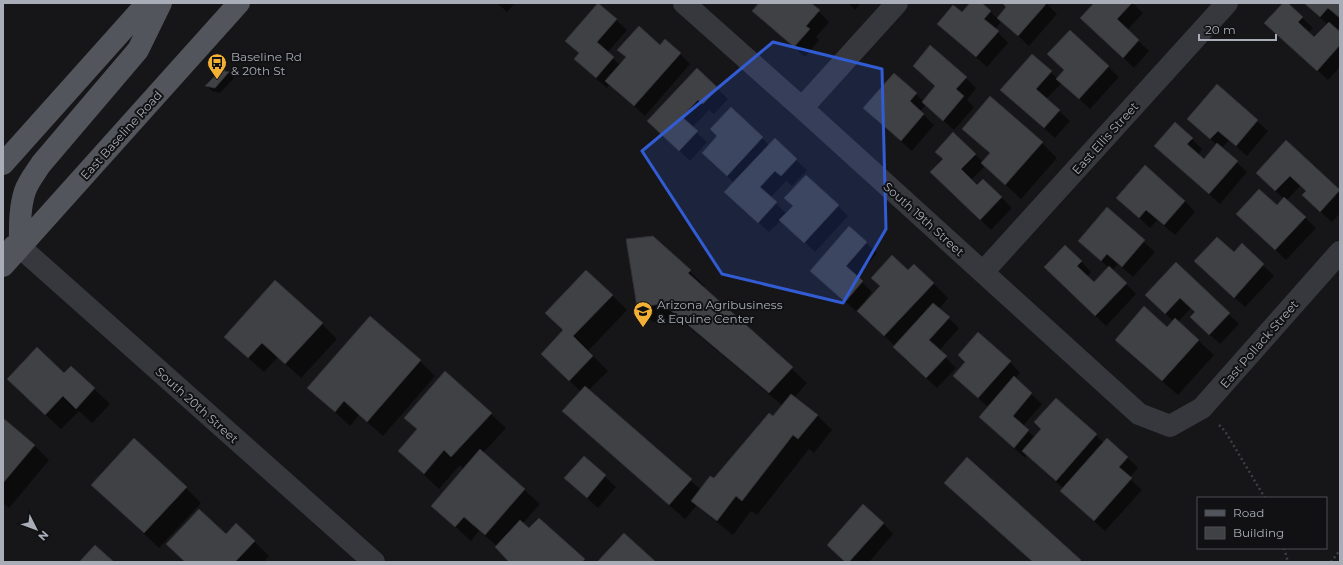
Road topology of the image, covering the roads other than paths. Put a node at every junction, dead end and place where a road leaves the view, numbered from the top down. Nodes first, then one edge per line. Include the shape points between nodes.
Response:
1 (147, 3) edge
2 (161, 3) edge
3 (239, 3) edge
4 (684, 3) edge
5 (897, 3) edge
6 (1227, 3) edge
7 (802, 108) junction
8 (3, 164) edge
9 (12, 245) edge
10 (1340, 252) edge
11 (3, 266) edge
12 (983, 272) junction
13 (1170, 426) joint
14 (374, 562) edge

1 - 8 main road
2 - 9 main road via 138,50 41,164 25,191
3 - 9 main road, East Baseline Road
4 - 7 street, South 19th Street
5 - 7 street
6 - 12 street, East Ellis Street
7 - 12 street, South 19th Street
9 - 11 main road, East Baseline Road
9 - 14 street, South 20th Street
10 - 13 street, East Pollack Street via 1202,408
12 - 13 street, South 19th Street via 1139,414

